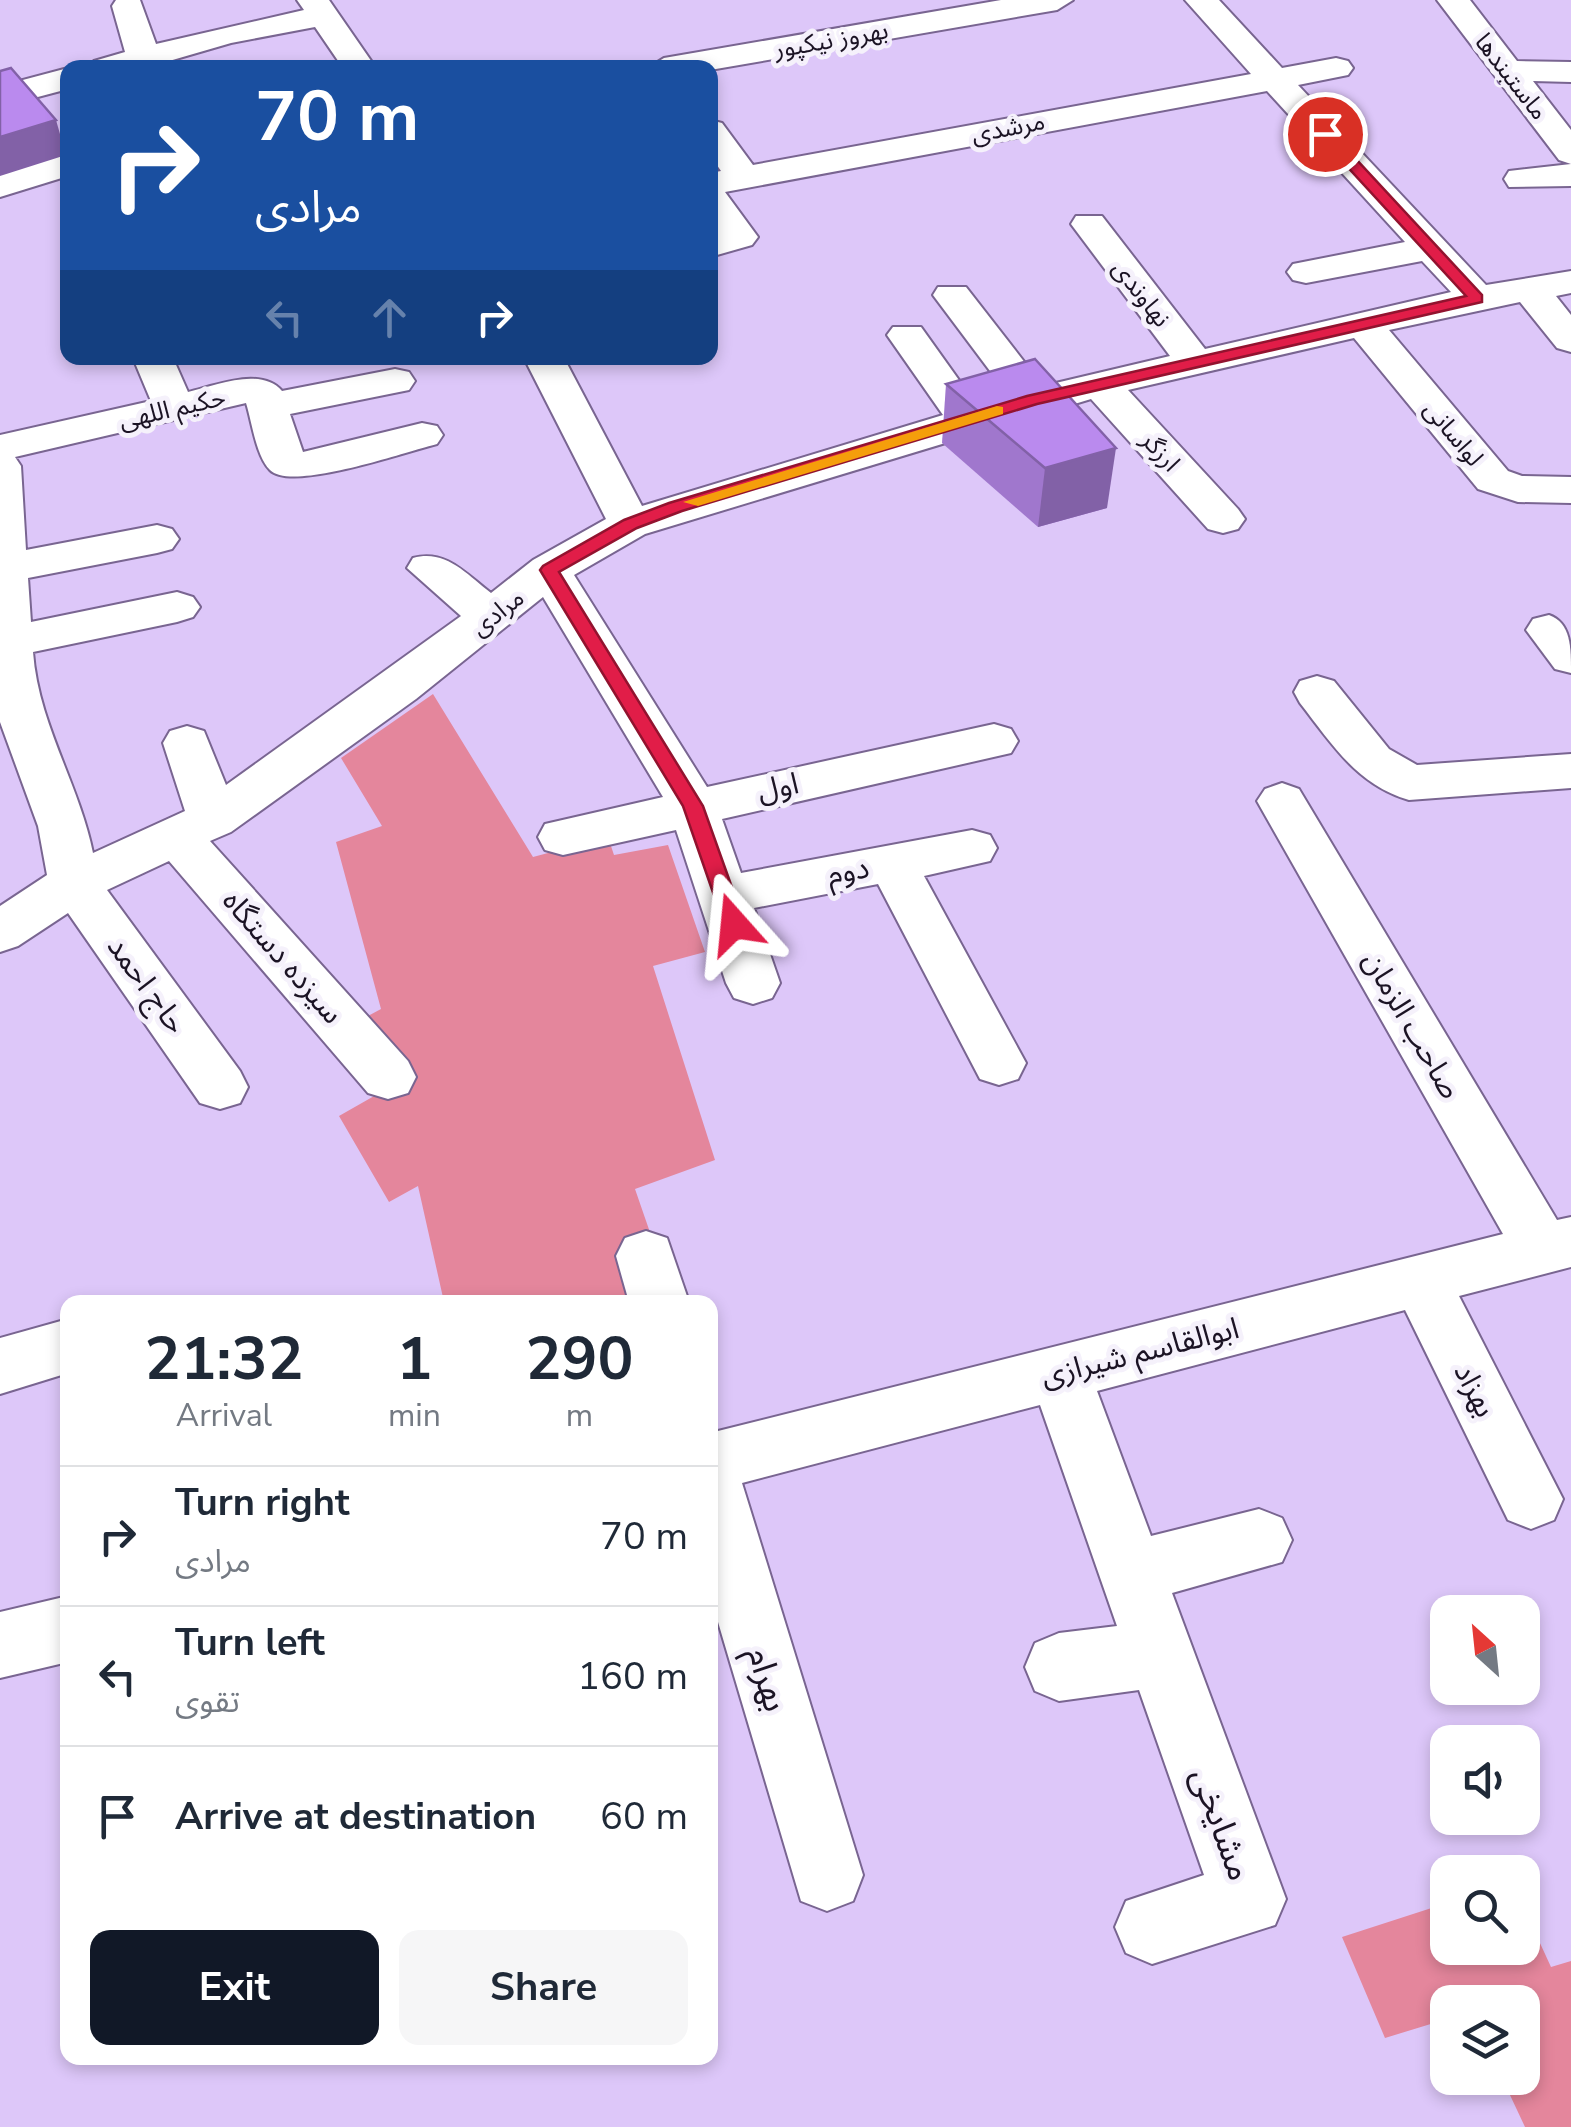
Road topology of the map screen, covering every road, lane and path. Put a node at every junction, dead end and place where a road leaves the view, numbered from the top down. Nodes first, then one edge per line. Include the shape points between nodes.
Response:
1 (1057, 0) edge
2 (1201, 0) edge
3 (1453, 0) edge
4 (128, 6) dead end
5 (318, 8) edge
6 (143, 57) junction
7 (133, 60) edge
8 (354, 60) edge
9 (706, 60) edge
10 (1336, 68) dead end
11 (1509, 71) junction
12 (54, 72) edge
13 (1571, 72) edge
14 (1272, 78) junction
15 (0, 97) edge
16 (1571, 153) edge
17 (718, 154) edge
18 (60, 167) edge
19 (1571, 176) edge
20 (1522, 178) dead end
21 (727, 181) edge
22 (0, 186) edge
23 (718, 207) edge
24 (1089, 224) dead end
25 (718, 243) edge
26 (1430, 248) junction
27 (1306, 272) dead end
28 (1551, 285) edge
29 (952, 295) dead end
30 (1477, 298) junction
31 (1364, 325) junction
32 (907, 336) dead end
33 (1571, 340) edge
34 (1195, 362) junction
35 (156, 365) edge
36 (548, 365) edge
37 (395, 381) dead end
38 (1099, 384) junction
39 (1033, 400) junction
40 (270, 406) junction
41 (174, 407) junction
42 (967, 420) junction
43 (422, 435) dead end
44 (0, 448) edge
45 (0, 466) edge
46 (1571, 490) edge
47 (1223, 519) dead end
48 (0, 522) edge
49 (630, 524) junction
50 (157, 539) dead end
51 (429, 568) dead end
52 (549, 570) junction
53 (4, 604) edge
54 (176, 607) dead end
55 (491, 616) junction
56 (1317, 692) dead end
57 (994, 741) dead end
58 (187, 743) dead end
59 (1571, 771) edge
60 (1282, 801) dead end
61 (693, 806) junction
62 (195, 828) junction
63 (563, 837) dead end
64 (972, 848) dead end
65 (892, 862) junction
66 (74, 884) junction
67 (724, 895) junction
68 (0, 932) edge
69 (753, 983) dead end
70 (999, 1063) dead end
71 (388, 1077) dead end
72 (220, 1087) dead end
73 (1557, 1245) edge
74 (1420, 1280) junction
75 (60, 1348) edge
76 (0, 1366) edge
77 (1059, 1372) junction
78 (718, 1460) edge
79 (1531, 1499) dead end
80 (718, 1511) edge
81 (1259, 1540) dead end
82 (1132, 1572) junction
83 (60, 1631) edge
84 (0, 1644) edge
85 (1161, 1654) junction
86 (1060, 1668) dead end
87 (827, 1874) dead end
88 (1152, 1927) dead end

1 - 9 street, بهروز نیکپور
2 - 14 street
3 - 11 street, ماستبندها
4 - 6 street
5 - 6 street
5 - 8 street
6 - 7 street
10 - 14 street
11 - 13 street
11 - 16 street, ماستبندها
12 - 15 street
14 - 21 street, مرشدی
14 - 26 street
17 - 21 street, مرشدی
18 - 22 street
19 - 20 street
23 - 25 street via 739,236
24 - 34 street, نهاوندی
26 - 27 street
26 - 30 street
28 - 30 street, مرادی
28 - 33 street
29 - 39 street
30 - 31 street, مرادی
31 - 34 street, مرادی
31 - 46 street, لواسانی via 1493,480 1518,489
32 - 42 street
34 - 38 street, مرادی
35 - 41 street
36 - 49 street
37 - 40 street
38 - 39 street, مرادی
38 - 47 street, ارزگر
39 - 42 street, مرادی
40 - 41 street, حکیم اللهی via 250,390
40 - 43 street, حکیم اللهی via 286,463 295,467
41 - 44 street, حکیم اللهی
42 - 49 street, مرادی
45 - 48 street
48 - 53 street
49 - 52 street, مرادی
50 - 53 street
51 - 55 street
52 - 55 street, مرادی
52 - 61 street
53 - 54 street
53 - 66 street via 16,698 63,826
55 - 62 street, مرادی
56 - 59 street via 1372,762 1409,783
57 - 61 street, اول
58 - 62 street
60 - 73 street, صاحب الزمان
61 - 63 street, اول
61 - 67 street
62 - 66 street, مرادی
62 - 71 street, سیزده دستگاه
64 - 65 street, دوم
65 - 67 street, دوم
65 - 70 street
66 - 68 street, مرادی
66 - 72 street, حاج احمد
67 - 69 street
73 - 74 street, ابوالقاسم شیرازی
74 - 77 street, ابوالقاسم شیرازی
74 - 79 street, بهزاد
75 - 76 street
77 - 78 street, ابوالقاسم شیرازی
77 - 82 street, مشایخی
80 - 87 street, بهرام
81 - 82 street
82 - 85 street, مشایخی
83 - 84 street
85 - 86 street
85 - 88 street, مشایخی via 1250,1898

